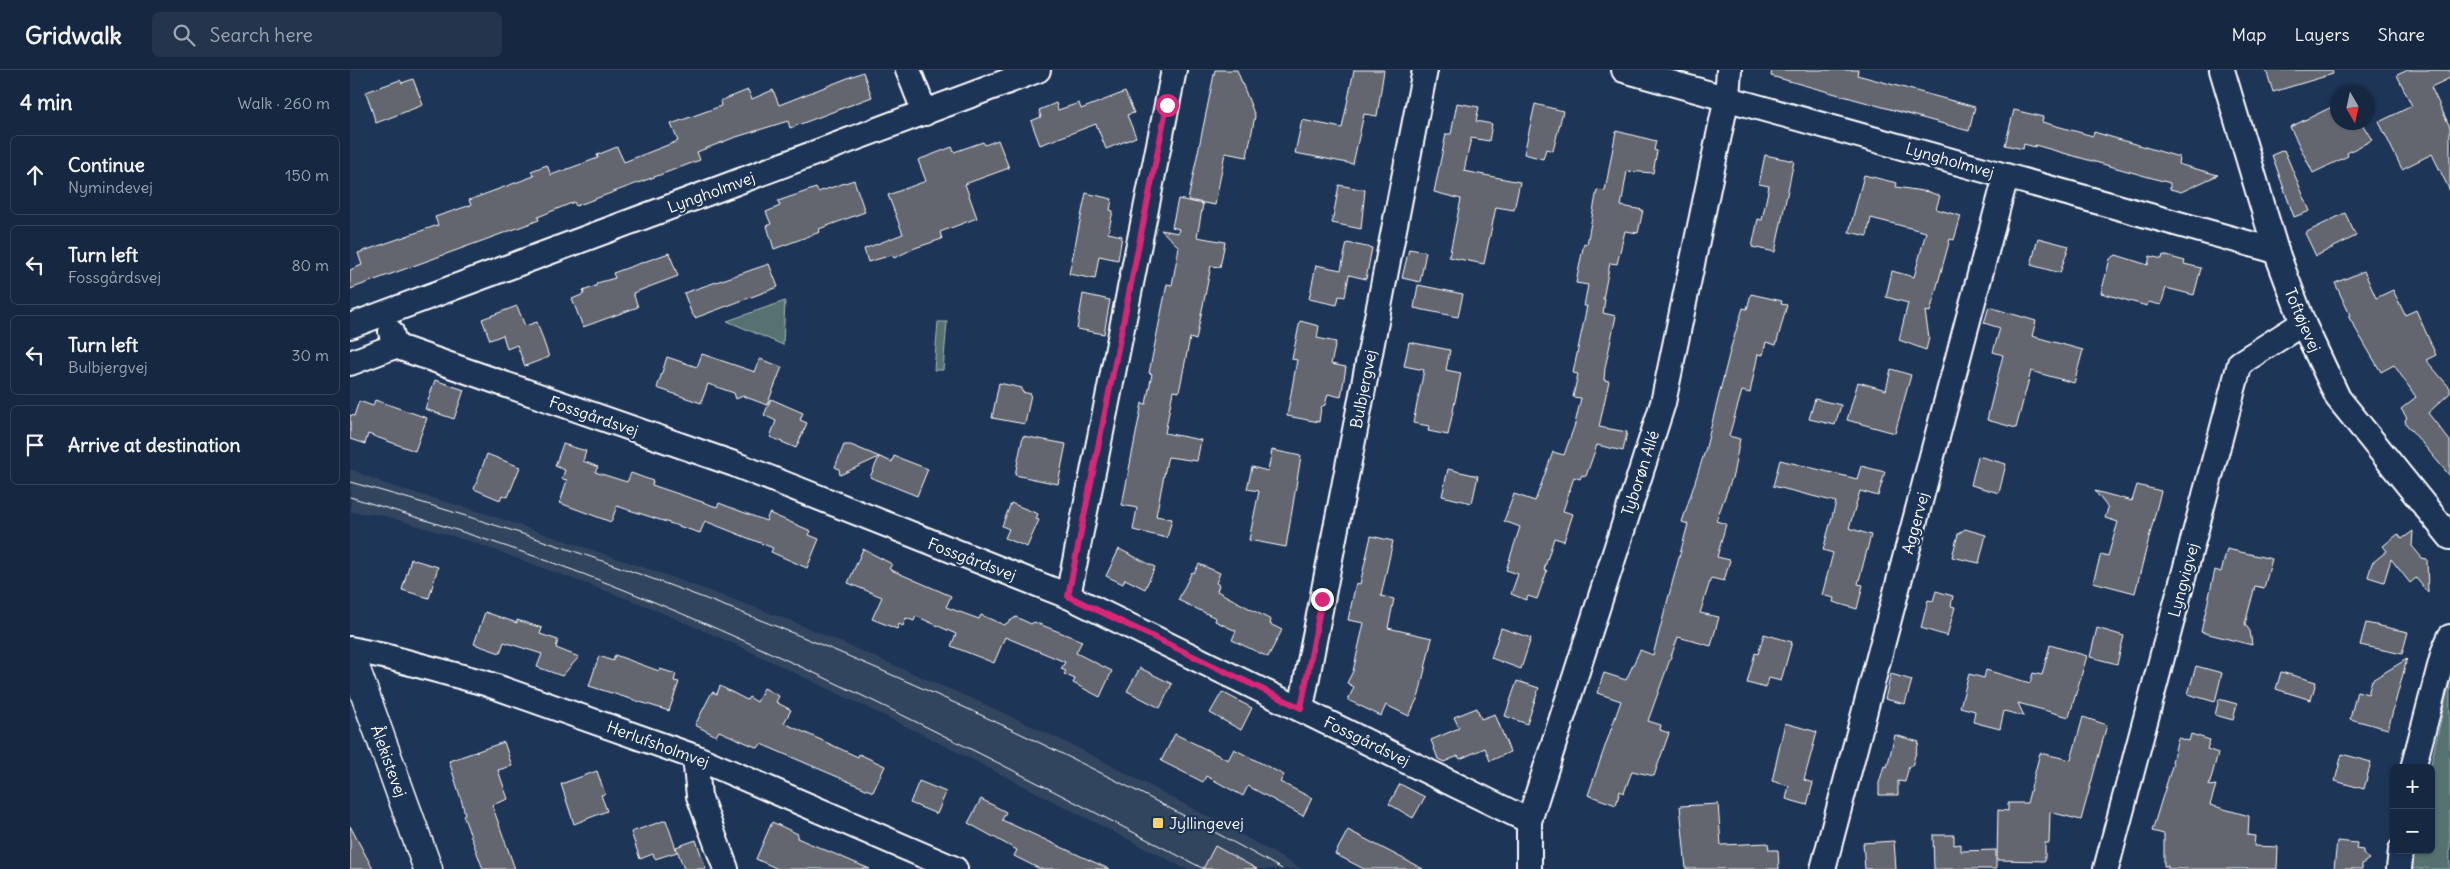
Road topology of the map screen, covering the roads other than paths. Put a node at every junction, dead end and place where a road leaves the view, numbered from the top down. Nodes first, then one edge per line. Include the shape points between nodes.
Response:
1 (908, 70) edge
2 (1038, 70) edge
3 (1174, 70) edge
4 (1425, 70) edge
5 (1624, 70) edge
6 (1729, 70) edge
7 (2222, 70) edge
8 (1727, 98) junction
9 (924, 113) junction
10 (2006, 176) junction
11 (2279, 260) junction
12 (385, 314) junction
13 (2302, 323) junction
14 (350, 326) edge
15 (395, 346) junction
16 (350, 363) edge
17 (2450, 537) edge
18 (1068, 596) junction
19 (2450, 637) edge
20 (350, 651) edge
21 (1301, 708) junction
22 (696, 756) junction
23 (2414, 764) edge
24 (1528, 821) junction
25 (2401, 854) edge
26 (428, 869) edge
27 (726, 869) edge
28 (955, 869) edge
29 (1529, 869) edge
30 (1823, 869) edge
31 (2106, 869) edge
32 (2399, 869) edge

1 - 9 street
2 - 9 street, Lyngholmvej
3 - 18 street
4 - 21 street, Bulbjergvej
5 - 8 street, Lyngholmvej
6 - 8 street, Tyborøn Allé
7 - 11 street, Toftøjevej
8 - 10 street, Lyngholmvej
8 - 24 street, Tyborøn Allé via 1663,403
9 - 12 street, Lyngholmvej
10 - 11 street, Lyngholmvej
10 - 30 street, Aggervej
11 - 13 street, Toftøjevej
12 - 14 street, Lyngholmvej
12 - 15 street
13 - 17 street, Toftøjevej via 2338,398
13 - 31 street, Lyngvigvej via 2240,363
15 - 16 street
15 - 18 street, Fossgårdsvej via 734,464
18 - 21 street, Fossgårdsvej
19 - 23 street
20 - 22 street, Herlufsholmvej via 388,657 485,684
20 - 26 street, Ålekistevej
21 - 24 street, Fossgårdsvej
22 - 27 street via 699,796
22 - 28 street, Herlufsholmvej
24 - 29 street, Tyborøn Allé
25 - 32 street

